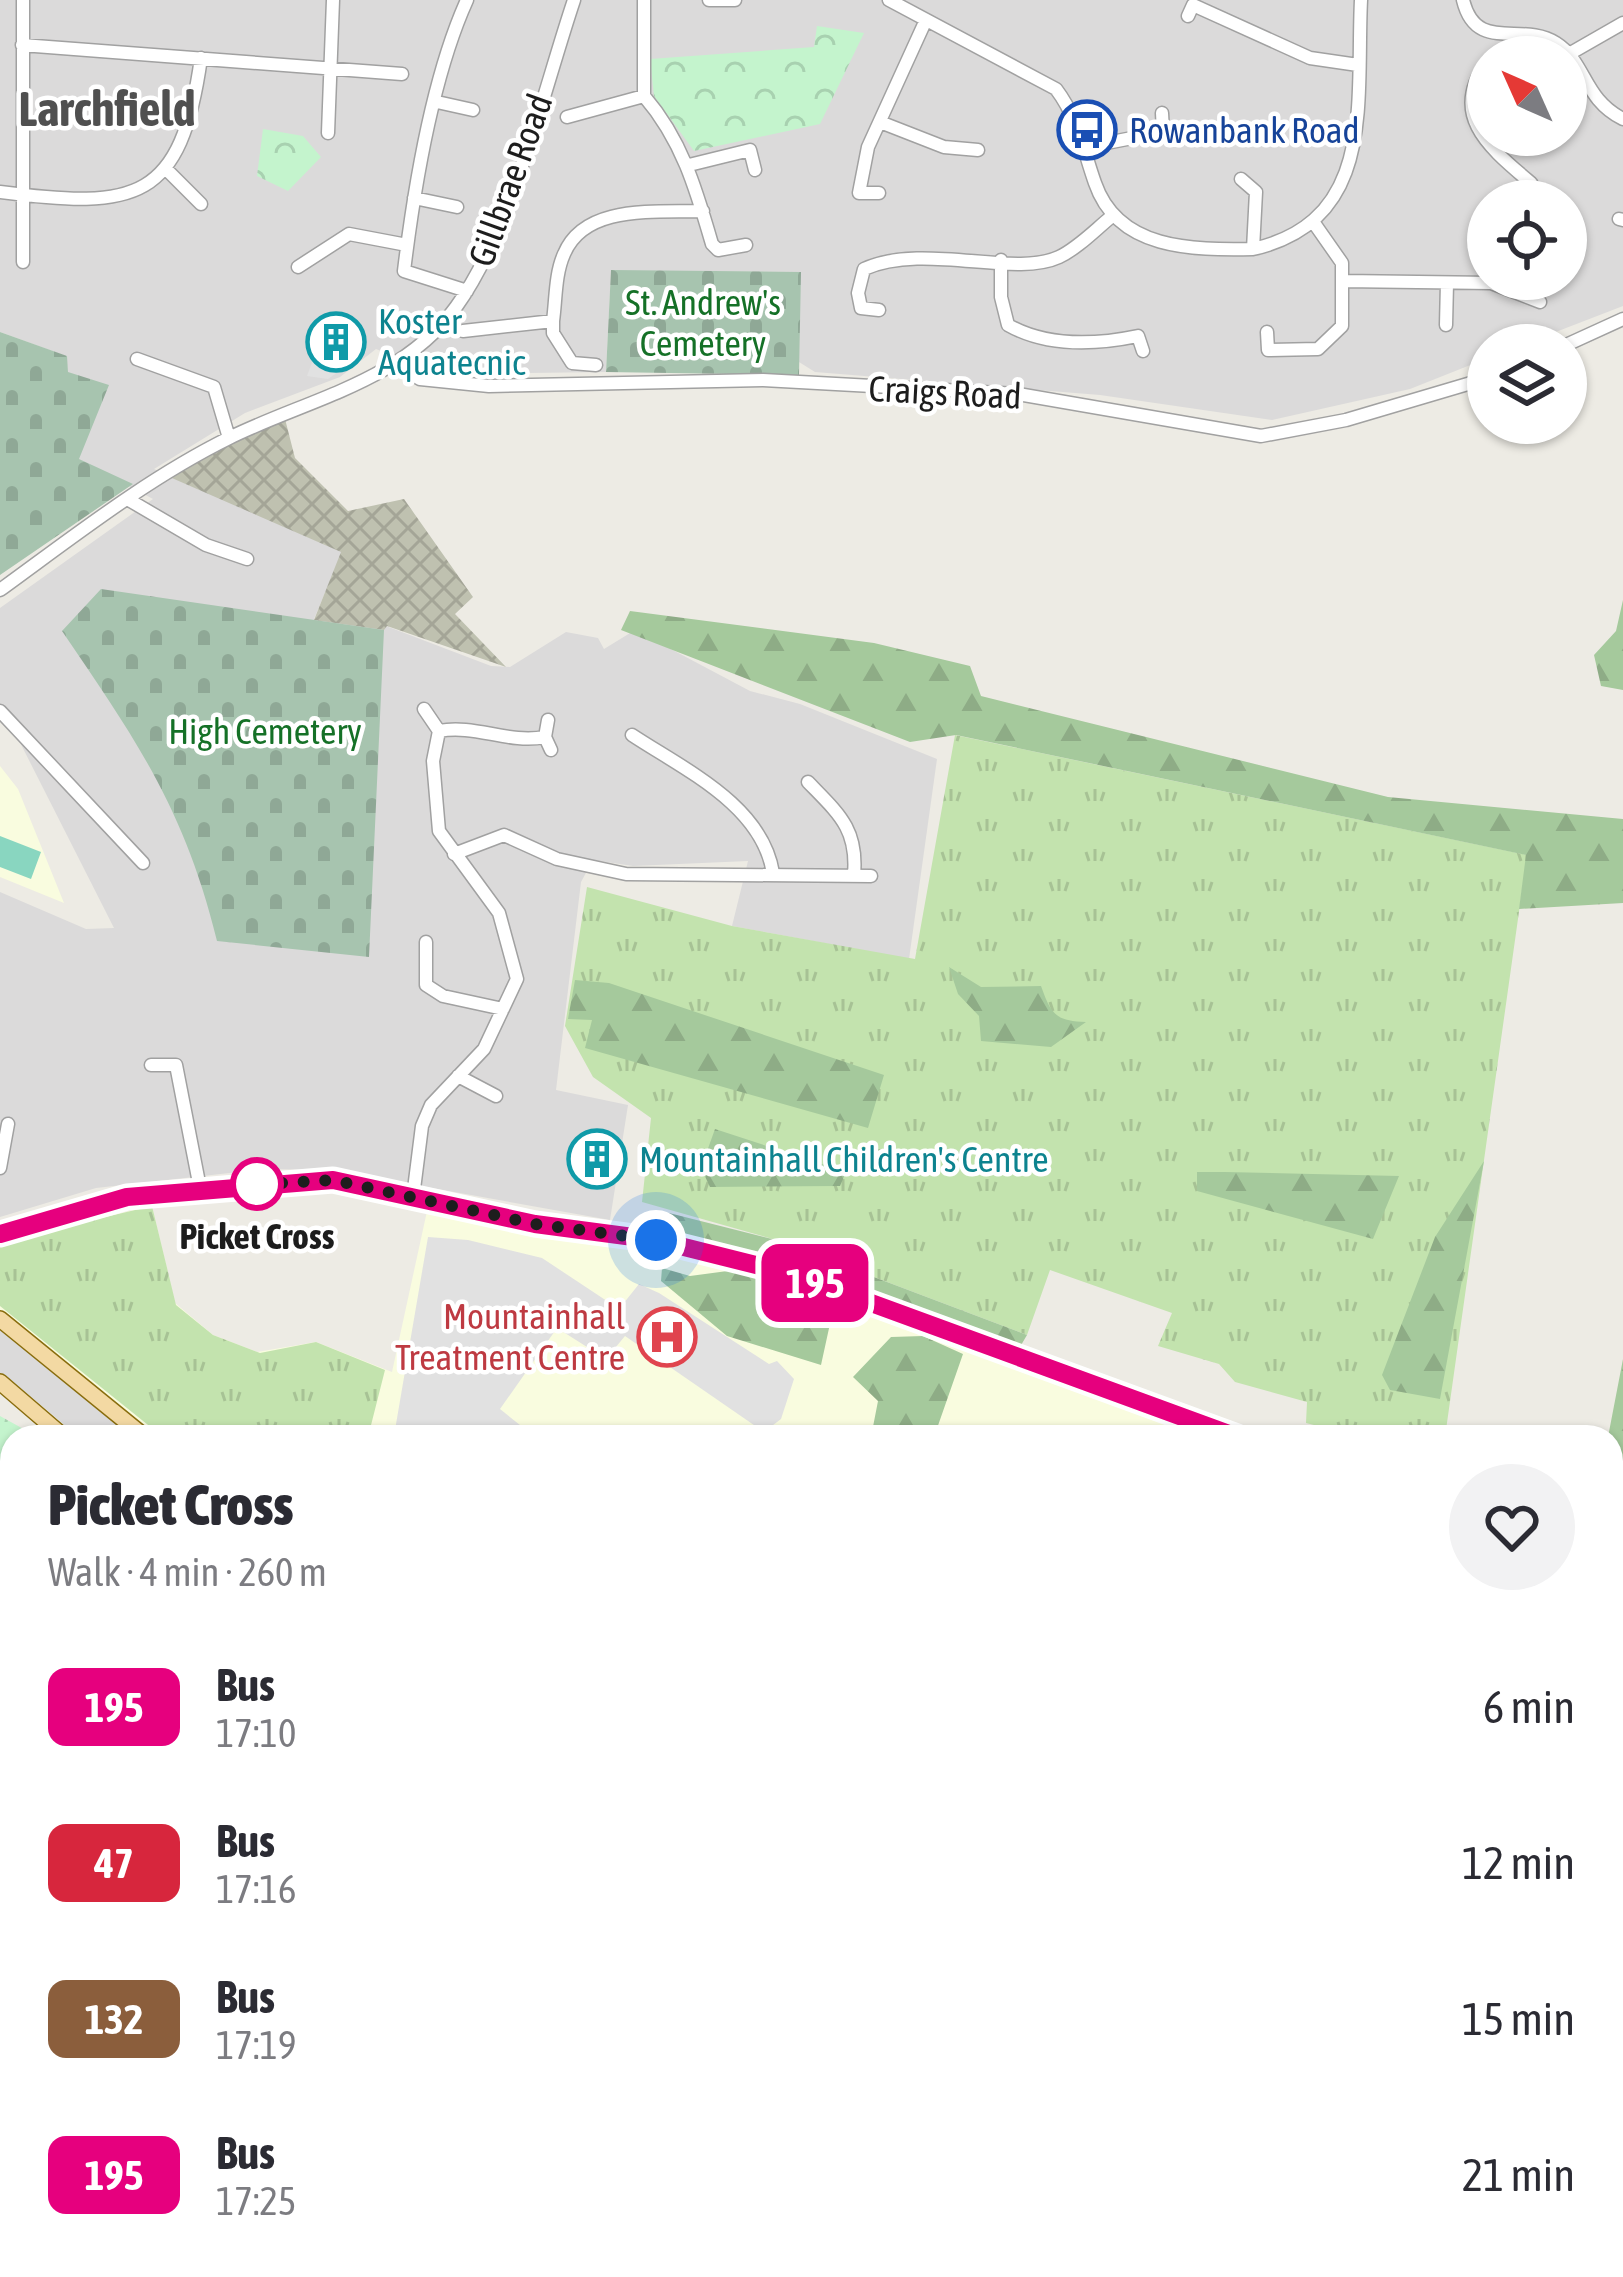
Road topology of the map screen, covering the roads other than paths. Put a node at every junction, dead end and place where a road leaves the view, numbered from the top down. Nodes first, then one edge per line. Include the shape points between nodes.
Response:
1 (23, 0) edge
2 (333, 0) edge
3 (467, 0) edge
4 (574, 0) edge
5 (644, 0) edge
6 (709, 0) edge
7 (734, 0) edge
8 (889, 0) edge
9 (1360, 0) edge
10 (1463, 0) edge
11 (1192, 7) edge
12 (925, 22) junction
13 (1623, 23) edge
14 (1499, 36) edge
15 (1587, 44) edge
16 (22, 45) junction
17 (201, 58) junction
18 (1358, 65) junction
19 (332, 69) junction
20 (403, 74) dead end
21 (1587, 86) edge
22 (644, 96) junction
23 (437, 102) junction
24 (473, 110) dead end
25 (605, 110) junction
26 (1162, 113) dead end
27 (567, 117) dead end
28 (1623, 119) edge
29 (880, 122) junction
30 (612, 127) dead end
31 (328, 133) dead end
32 (1086, 147) junction
33 (978, 150) dead end
34 (1500, 156) edge
35 (688, 165) junction
36 (168, 170) junction
37 (755, 170) dead end
38 (1241, 179) dead end
39 (1524, 180) edge
40 (1270, 182) dead end
41 (0, 192) edge
42 (1256, 192) junction
43 (879, 194) dead end
44 (25, 195) junction
45 (414, 198) junction
46 (201, 204) dead end
47 (457, 207) dead end
48 (703, 211) junction
49 (1112, 217) junction
50 (1314, 223) junction
51 (407, 245) junction
52 (746, 245) dead end
53 (1253, 249) junction
54 (1001, 260) junction
55 (23, 262) dead end
56 (298, 266) dead end
57 (1344, 281) junction
58 (1447, 283) junction
59 (467, 291) junction
60 (1540, 302) dead end
61 (879, 310) dead end
62 (554, 320) junction
63 (1623, 320) edge
64 (1446, 325) dead end
65 (463, 331) dead end
66 (1267, 332) dead end
67 (1587, 336) edge
68 (1268, 350) junction
69 (1143, 351) dead end
70 (137, 358) dead end
71 (396, 365) junction
72 (596, 365) dead end
73 (1267, 368) dead end
74 (1467, 384) edge
75 (229, 438) junction
76 (129, 500) junction
77 (248, 559) dead end
78 (0, 590) edge
79 (424, 709) dead end
80 (0, 711) edge
81 (548, 720) dead end
82 (439, 731) junction
83 (632, 735) dead end
84 (808, 782) dead end
85 (454, 854) junction
86 (143, 863) dead end
87 (773, 873) junction
88 (854, 875) junction
89 (872, 876) dead end
90 (427, 942) dead end
91 (426, 985) junction
92 (410, 992) dead end
93 (503, 1009) junction
94 (151, 1065) dead end
95 (458, 1076) junction
96 (496, 1096) dead end
97 (8, 1124) dead end
98 (0, 1168) edge
99 (200, 1188) junction
100 (413, 1196) junction
101 (0, 1234) edge
102 (0, 1319) edge
103 (0, 1382) edge
104 (50, 1425) edge
105 (130, 1425) edge
106 (1204, 1425) edge

1 - 16 street
2 - 19 street
3 - 23 street
4 - 59 street, Gillbrae Road via 490,248
5 - 22 street
6 - 7 street
8 - 12 street
9 - 18 street
10 - 14 street via 1474,24
11 - 18 street via 1310,58
12 - 29 street
12 - 32 street via 1041,77 1069,106
13 - 15 street
16 - 17 street
16 - 44 street
17 - 19 street
17 - 36 street via 188,134
18 - 50 street via 1352,156 1341,189
19 - 20 street
19 - 31 street
21 - 28 street
22 - 25 street
22 - 35 street via 670,125
23 - 24 street
23 - 45 street
25 - 27 street
25 - 30 street
26 - 32 street via 1163,132
29 - 33 street via 956,155
29 - 43 street via 859,193
32 - 49 street
34 - 39 street
35 - 37 street via 750,150
35 - 48 street
36 - 44 street via 117,194
36 - 46 street
38 - 42 street
40 - 42 street
41 - 44 street
42 - 53 street
44 - 55 street
45 - 47 street
45 - 51 street
48 - 52 street via 718,250
48 - 62 street via 615,215 587,227 563,255
49 - 53 street via 1158,242
49 - 54 street via 1060,257
50 - 53 street
50 - 57 street via 1338,252
51 - 56 street via 349,234
51 - 59 street via 404,271
54 - 61 street via 890,257 864,269 858,292 861,308
54 - 69 street via 1008,325 1030,337 1101,344 1138,336
57 - 58 street
57 - 68 street via 1342,326 1329,343
58 - 60 street via 1510,287
58 - 64 street
59 - 71 street, Gillbrae Road
62 - 65 street
62 - 72 street via 572,363
63 - 67 street
66 - 68 street
68 - 73 street
70 - 75 street via 214,387
71 - 74 street, Craigs Road via 420,379 489,386 764,380 1018,394 1261,436
71 - 75 street
75 - 76 street
76 - 77 street via 206,545
76 - 78 street
79 - 82 street
80 - 86 street
81 - 82 street via 548,743
82 - 85 street via 439,831
83 - 87 street via 719,793 760,832
84 - 88 street via 849,828 857,846
85 - 87 street via 504,836 557,859 626,874
85 - 93 street via 499,913 517,979
87 - 88 street
88 - 89 street
90 - 91 street
91 - 92 street
91 - 93 street
93 - 95 street via 484,1049
94 - 99 street via 176,1065
95 - 96 street
95 - 100 street via 422,1126
97 - 98 street
99 - 100 street via 308,1179
99 - 101 street via 84,1206
100 - 106 street via 792,1274
102 - 105 main road
103 - 104 main road

